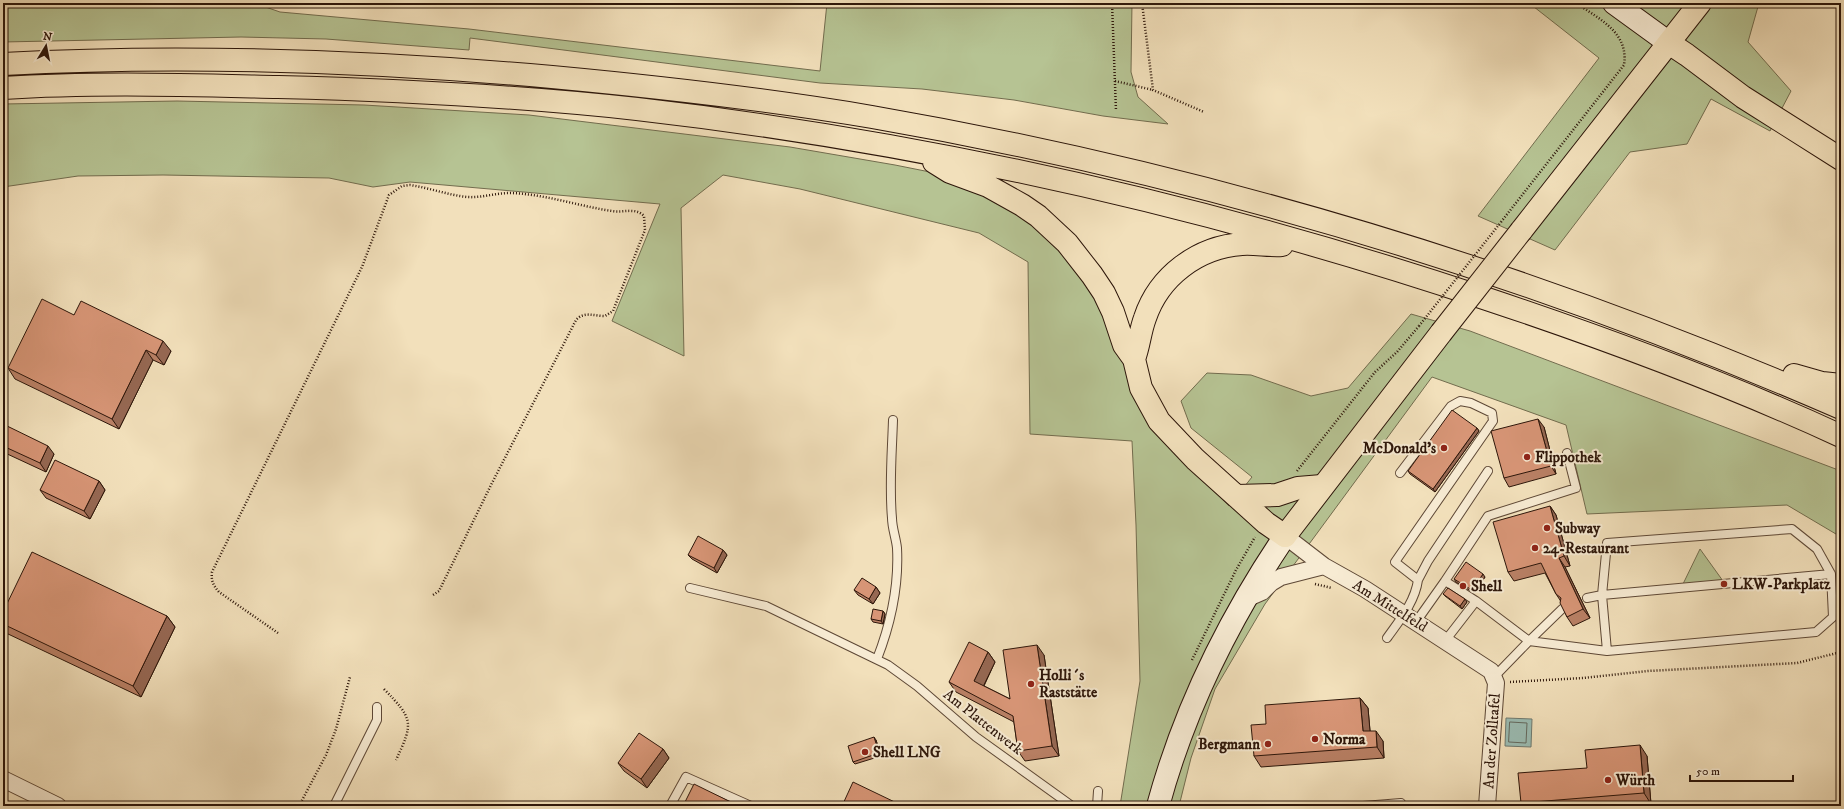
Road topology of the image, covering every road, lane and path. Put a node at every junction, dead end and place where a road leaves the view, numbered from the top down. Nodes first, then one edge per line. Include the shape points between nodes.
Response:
1 (1112, 3) edge
2 (1142, 3) edge
3 (1576, 3) edge
4 (1614, 3) edge
5 (1700, 3) edge
6 (1668, 43) junction
7 (3, 64) edge
8 (1115, 81) junction
9 (3, 88) edge
10 (1153, 90) junction
11 (1116, 111) dead end
12 (1204, 112) dead end
13 (918, 151) junction
14 (1841, 159) edge
15 (1309, 243) junction
16 (1419, 326) dead end
17 (1134, 359) junction
18 (1763, 374) junction
19 (1841, 385) edge
20 (1841, 408) edge
21 (893, 420) dead end
22 (1841, 436) edge
23 (1567, 453) dead end
24 (1488, 470) dead end
25 (1400, 473) dead end
26 (1322, 486) junction
27 (1237, 496) junction
28 (1285, 536) junction
29 (1324, 566) junction
30 (1831, 574) junction
31 (1418, 580) junction
32 (1445, 581) junction
33 (690, 588) dead end
34 (433, 595) dead end
35 (1602, 595) junction
36 (1587, 598) dead end
37 (1246, 599) junction
38 (1476, 601) junction
39 (1562, 609) edge
40 (1410, 618) junction
41 (278, 633) dead end
42 (1387, 638) dead end
43 (1444, 641) junction
44 (1529, 641) junction
45 (1606, 651) junction
46 (1841, 652) edge
47 (877, 659) junction
48 (350, 677) dead end
49 (1495, 680) junction
50 (384, 689) dead end
51 (377, 707) dead end
52 (396, 760) dead end
53 (3, 779) edge
54 (1098, 792) dead end
55 (58, 806) edge
56 (299, 806) edge
57 (334, 806) edge
58 (670, 806) edge
59 (751, 806) edge
60 (1072, 806) edge
61 (1097, 806) edge
62 (1158, 806) edge
63 (1363, 806) edge
64 (1401, 806) edge
65 (1487, 806) edge

1 - 8 path
2 - 10 path
3 - 16 path, bridge via 1604,22 1618,36 1625,49 1624,64
4 - 6 main road
5 - 6 main road
6 - 14 main road via 1743,97
6 - 26 main road, bridge
7 - 18 main road via 76,60 225,60 420,67 628,84 871,117 1008,143 1146,174 1278,208 1446,258 1562,297
8 - 10 path
8 - 11 path
9 - 13 main road via 239,86 487,96 636,109
10 - 12 path
13 - 15 main road via 1167,205
13 - 17 main road via 950,172 1005,195 1033,212 1053,229 1092,274 1113,312 1124,345
15 - 17 main road via 1274,246 1229,245 1189,261 1167,280 1150,304
15 - 22 main road via 1546,319 1660,361
17 - 27 main road via 1141,388 1160,421 1180,445
18 - 19 main road via 1793,375
18 - 20 main road
21 - 47 lane via 892,518 897,547 897,574 892,615
23 - 32 lane via 1576,488 1488,516
24 - 31 lane
25 - 31 lane via 1451,406 1460,401 1492,413 1493,421 1395,562
26 - 27 main road via 1298,488 1277,495
26 - 28 main road
27 - 28 main road via 1266,523
28 - 29 street, Am Mittelfeld
28 - 37 main road
29 - 37 street via 1281,577 1262,592
29 - 40 street, Am Mittelfeld
30 - 35 lane
30 - 35 lane via 1817,549 1792,529 1607,543
30 - 45 lane via 1833,617 1816,632
31 - 40 lane
32 - 38 lane
32 - 40 lane
33 - 47 lane, Am Plattenwerk via 766,606
34 - 41 path via 439,590 576,320 585,314 605,316 613,311 645,230 644,216 640,212 604,210 554,198 512,193 470,197 410,185 402,186 389,195 362,267 212,572 213,586 218,592
35 - 36 lane
35 - 45 lane
37 - 62 main road via 1208,671 1188,716 1169,766
38 - 43 lane
38 - 44 lane
39 - 44 lane
40 - 42 lane
40 - 43 street, Am Mittelfeld
43 - 49 street, Am Mittelfeld via 1491,671
44 - 45 lane
44 - 49 lane
46 - 49 path via 1797,663 1648,671 1534,682
47 - 60 lane, Am Plattenwerk via 901,673 976,737
48 - 56 path via 326,755
49 - 65 street, An der Zolltafel
50 - 52 path via 404,710 408,720 407,737
51 - 57 lane via 377,720
53 - 55 street
54 - 61 lane
58 - 59 lane via 686,777
63 - 64 lane via 1401,803

